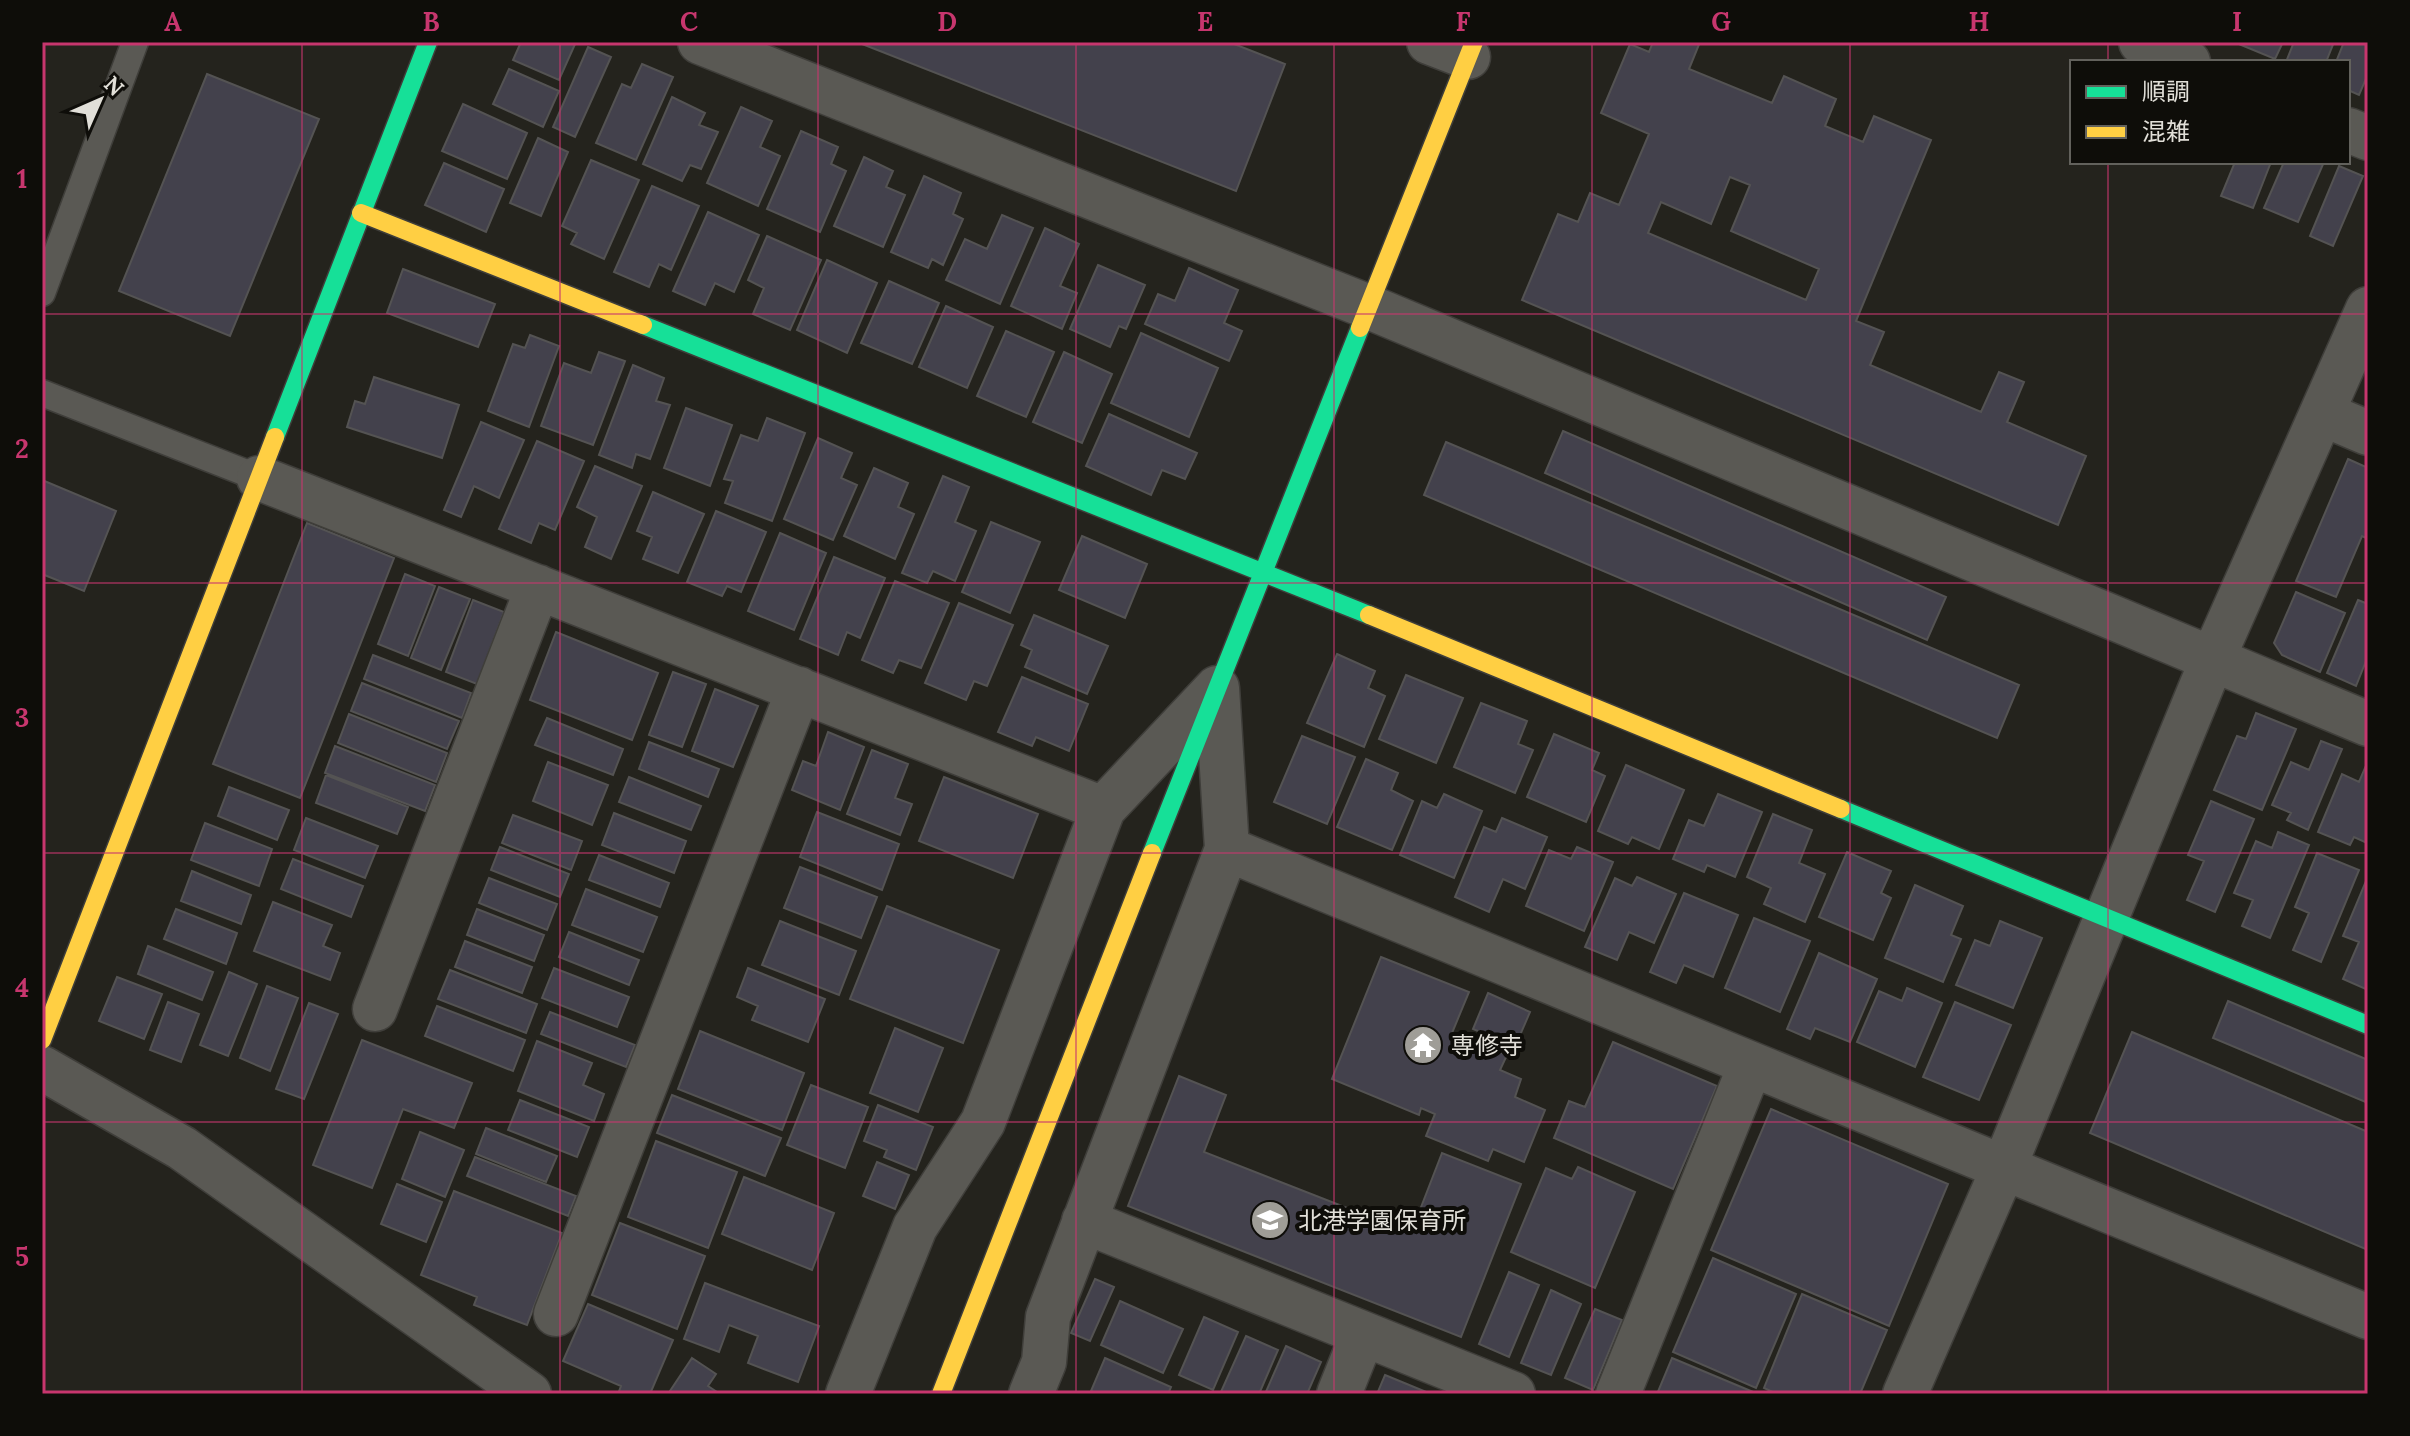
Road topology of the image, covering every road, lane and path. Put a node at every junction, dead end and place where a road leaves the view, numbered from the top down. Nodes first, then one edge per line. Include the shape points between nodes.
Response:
1 (135, 42) edge
2 (428, 42) edge
3 (700, 42) edge
4 (2141, 42) edge
5 (1457, 47) edge
6 (2183, 60) edge
7 (361, 213) junction
8 (42, 293) edge
9 (1369, 307) junction
10 (2368, 309) edge
11 (42, 393) edge
12 (2323, 414) junction
13 (2368, 433) edge
14 (259, 478) junction
15 (1263, 572) junction
16 (538, 587) junction
17 (2213, 658) junction
18 (1217, 688) junction
19 (799, 689) junction
20 (2368, 724) edge
21 (1103, 809) junction
22 (1227, 849) junction
23 (2106, 917) junction
24 (375, 1009) dead end
25 (2368, 1025) edge
26 (42, 1040) edge
27 (1751, 1064) junction
28 (42, 1068) edge
29 (2004, 1167) junction
30 (1084, 1221) junction
31 (556, 1314) dead end
32 (2368, 1317) edge
33 (1363, 1334) junction
34 (529, 1394) edge
35 (848, 1394) edge
36 (941, 1394) edge
37 (1031, 1394) edge
38 (1339, 1394) edge
39 (1513, 1394) edge
40 (1618, 1394) edge
41 (1905, 1394) edge

1 - 8 lane
2 - 7 street
3 - 9 street
4 - 6 street
5 - 9 street
7 - 14 street
7 - 15 street
9 - 15 street
9 - 17 street
10 - 12 street
11 - 14 lane
12 - 13 street
12 - 17 street
14 - 16 street
14 - 26 street
15 - 18 street
15 - 23 street
16 - 19 street
16 - 24 street
17 - 20 street
17 - 23 street
18 - 21 street
18 - 22 street
18 - 36 street
19 - 21 street
19 - 31 street
21 - 35 street via 983,1122 915,1227
22 - 27 street
22 - 30 street
23 - 25 street
23 - 29 street
27 - 29 street
27 - 40 street
28 - 34 street via 182,1148
29 - 32 street
29 - 41 street
30 - 33 street
30 - 37 street via 1048,1317 1044,1362
33 - 38 street
33 - 39 street

